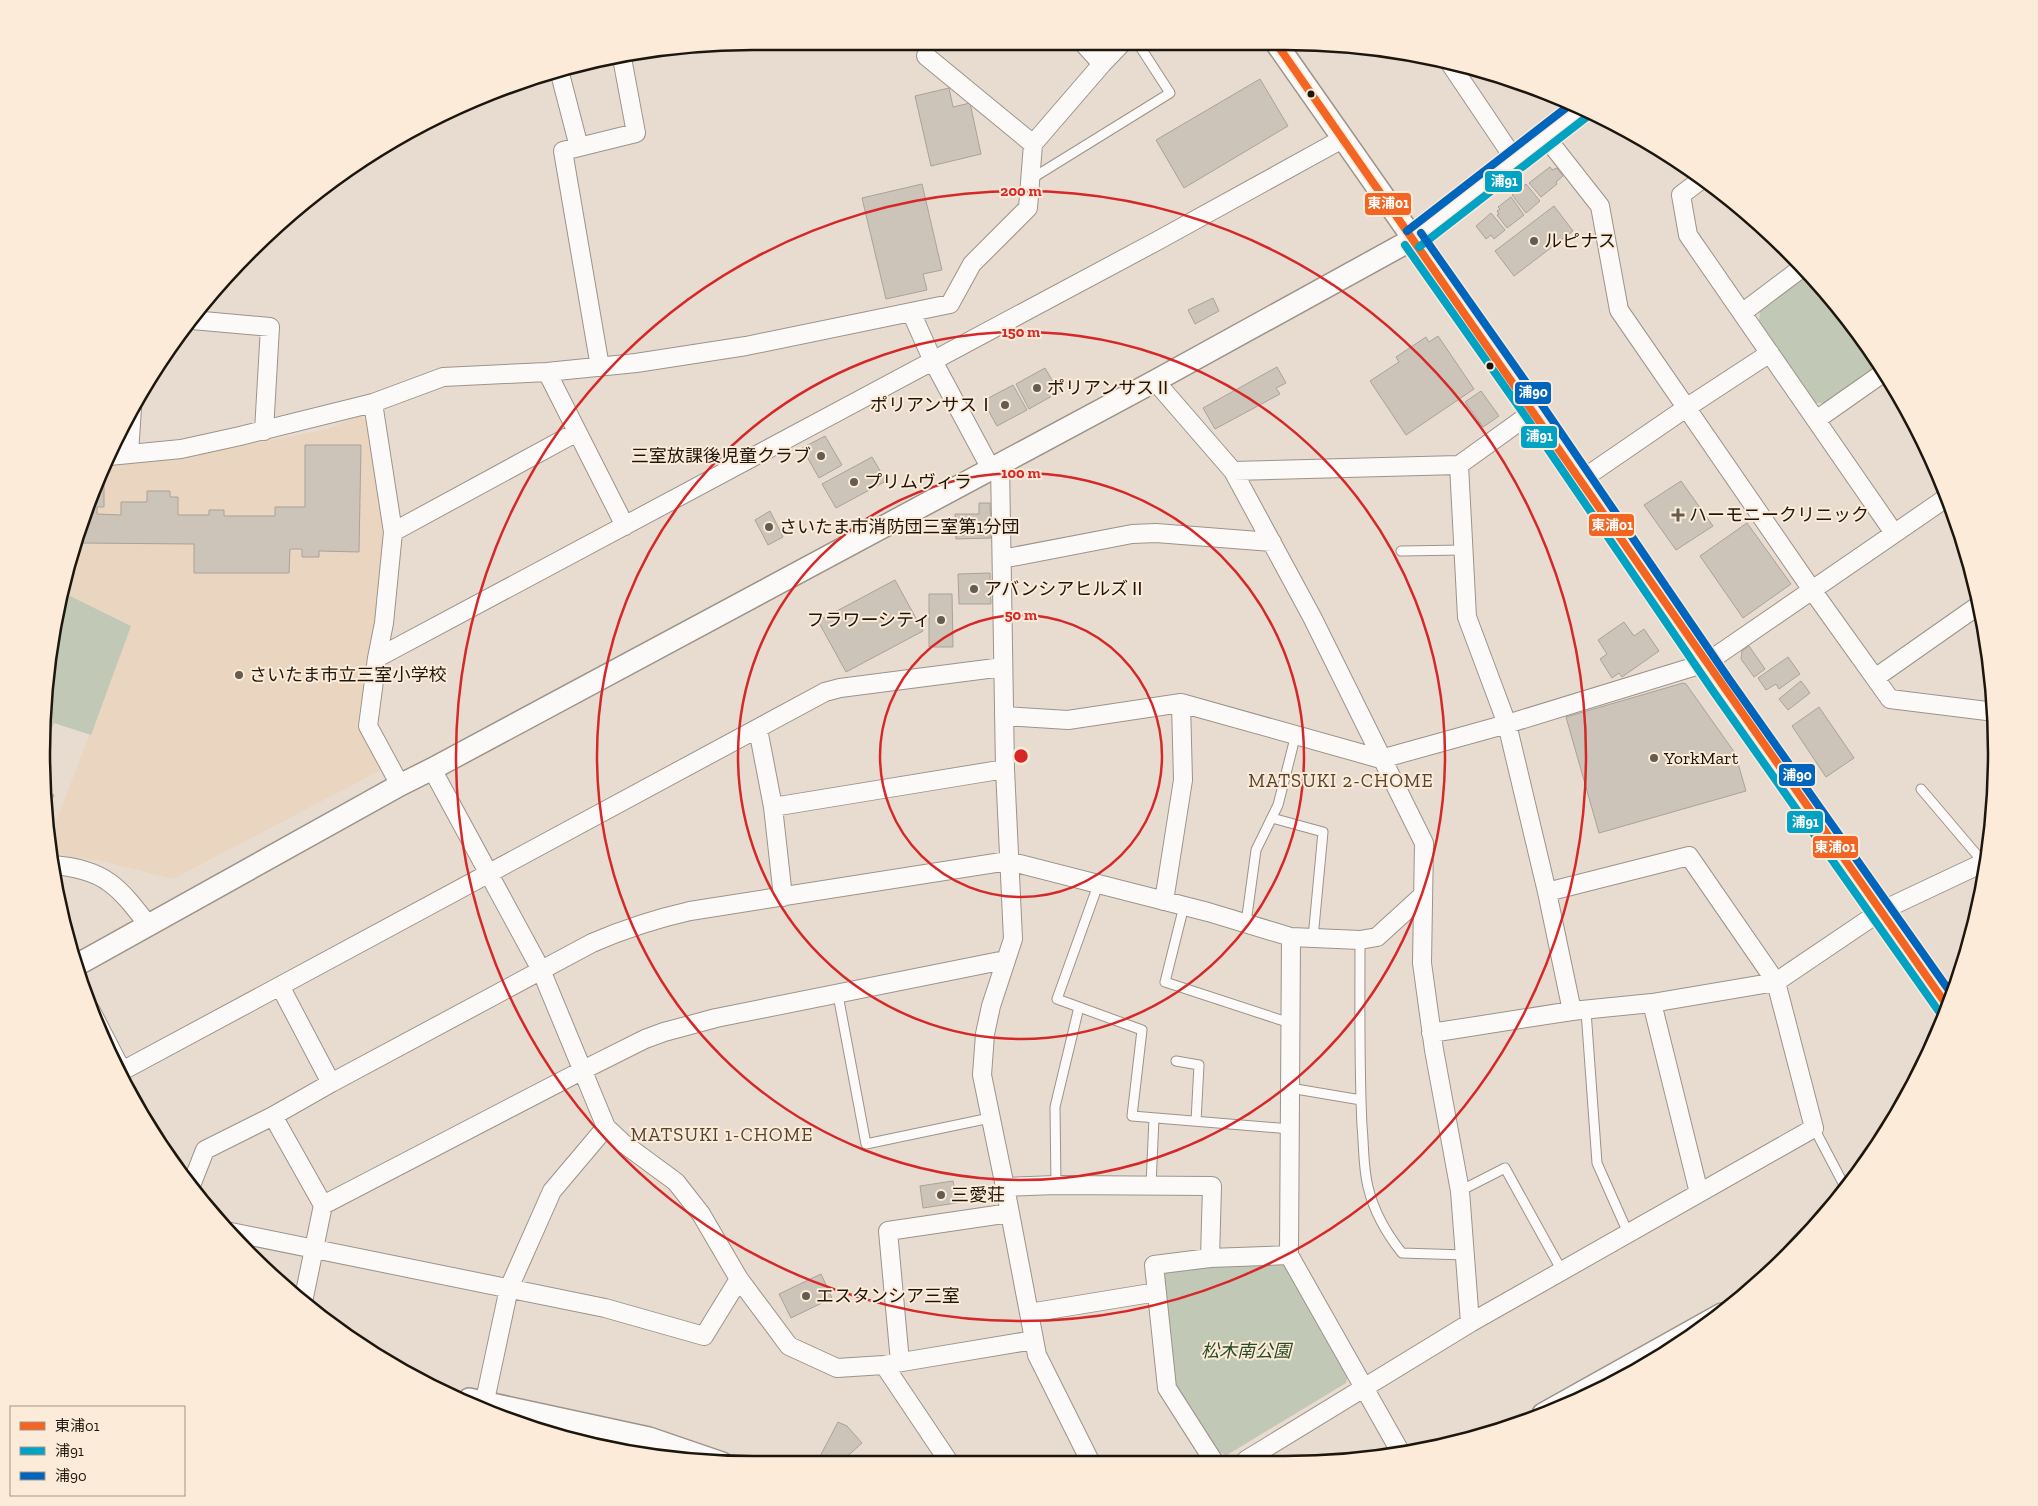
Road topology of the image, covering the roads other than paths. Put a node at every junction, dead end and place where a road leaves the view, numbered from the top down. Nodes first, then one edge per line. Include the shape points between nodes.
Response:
1 (1089, 50) edge
2 (1115, 50) edge
3 (1142, 50) edge
4 (1281, 50) edge
5 (926, 56) dead end
6 (623, 63) edge
7 (1102, 64) junction
8 (1455, 71) edge
9 (561, 77) edge
10 (1575, 113) edge
11 (1545, 136) junction
12 (1344, 138) junction
13 (1033, 144) junction
14 (579, 147) junction
15 (1515, 160) junction
16 (1030, 179) junction
17 (1697, 183) edge
18 (1413, 239) junction
19 (1797, 272) edge
20 (911, 312) junction
21 (1742, 313) junction
22 (199, 321) edge
23 (1770, 353) junction
24 (933, 361) junction
25 (600, 367) junction
26 (546, 372) junction
27 (1878, 375) edge
28 (1155, 381) junction
29 (373, 403) junction
30 (1686, 408) junction
31 (1534, 411) junction
32 (1816, 420) junction
33 (131, 425) edge
34 (264, 430) junction
35 (577, 432) junction
36 (129, 454) junction
37 (116, 455) edge
38 (1458, 465) junction
39 (996, 467) junction
40 (1233, 471) junction
41 (1581, 480) junction
42 (1941, 501) edge
43 (625, 526) junction
44 (393, 532) junction
45 (1894, 533) junction
46 (1272, 542) junction
47 (1463, 550) junction
48 (1401, 551) dead end
49 (1002, 559) junction
50 (1812, 590) junction
51 (1972, 609) edge
52 (377, 658) junction
53 (1706, 663) junction
54 (1003, 667) junction
55 (1876, 678) junction
56 (1181, 703) junction
57 (1986, 711) edge
58 (1004, 716) junction
59 (1507, 724) junction
60 (758, 729) junction
61 (1296, 734) junction
62 (1381, 759) junction
63 (432, 769) junction
64 (1005, 770) junction
65 (400, 784) junction
66 (1921, 789) dead end
67 (773, 807) junction
68 (1272, 818) junction
69 (1980, 856) edge
70 (1008, 861) junction
71 (1978, 865) edge
72 (60, 866) edge
73 (490, 873) junction
74 (1098, 885) junction
75 (1547, 892) junction
76 (1422, 896) junction
77 (783, 897) junction
78 (1164, 901) junction
79 (1184, 906) junction
80 (1881, 911) junction
81 (1246, 922) junction
82 (149, 926) junction
83 (1291, 937) junction
84 (1313, 938) junction
85 (1360, 940) junction
86 (1005, 960) junction
87 (82, 962) edge
88 (541, 970) junction
89 (1776, 982) junction
90 (280, 986) junction
91 (838, 995) junction
92 (1943, 1000) edge
93 (1652, 1003) junction
94 (1079, 1008) junction
95 (1579, 1011) junction
96 (1290, 1023) junction
97 (1432, 1033) junction
98 (1176, 1061) dead end
99 (125, 1069) edge
100 (582, 1070) junction
101 (331, 1083) junction
102 (1290, 1088) junction
103 (1361, 1100) junction
104 (273, 1116) junction
105 (990, 1118) junction
106 (1154, 1118) junction
107 (1196, 1121) junction
108 (606, 1127) junction
109 (1290, 1128) junction
110 (1814, 1128) junction
111 (194, 1179) edge
112 (1842, 1182) edge
113 (1056, 1185) junction
114 (1151, 1185) junction
115 (1005, 1188) junction
116 (1460, 1191) junction
117 (1699, 1193) junction
118 (323, 1205) junction
119 (1010, 1212) junction
120 (1628, 1233) junction
121 (240, 1234) edge
122 (315, 1249) junction
123 (1289, 1255) junction
124 (1465, 1255) junction
125 (1210, 1258) junction
126 (1562, 1271) junction
127 (740, 1279) junction
128 (508, 1288) junction
129 (1157, 1292) junction
130 (305, 1295) edge
131 (1029, 1313) junction
132 (1470, 1323) junction
133 (1034, 1340) junction
134 (892, 1364) junction
135 (1364, 1387) junction
136 (479, 1400) edge
137 (490, 1404) edge
138 (1398, 1446) edge
139 (692, 1453) edge
140 (946, 1456) edge
141 (1088, 1456) edge
142 (1210, 1456) edge
143 (1252, 1456) edge

1 - 7 street
2 - 7 street
3 - 16 lane via 1170,94
4 - 12 street
5 - 13 street
6 - 14 street via 636,133
7 - 13 street
8 - 15 street
9 - 14 street
10 - 11 street
11 - 15 street
11 - 30 street via 1600,206 1618,310
12 - 18 street
12 - 24 street
13 - 16 street
14 - 25 street via 563,150
15 - 18 street
16 - 20 street via 1028,208 972,264 950,304
17 - 21 street via 1680,195 1688,235
18 - 28 street
18 - 31 street
19 - 21 street
20 - 24 street
20 - 25 street via 746,346
21 - 23 street
22 - 34 street via 270,327
23 - 30 street
23 - 32 street
24 - 39 street
24 - 43 street
25 - 26 street
26 - 29 street via 443,377
26 - 35 street
27 - 32 street
28 - 39 street
28 - 40 street
29 - 34 street
29 - 44 street
30 - 41 street
30 - 50 street
31 - 38 street
31 - 41 street
32 - 45 street
33 - 36 street
34 - 36 street via 181,449
35 - 43 street
35 - 44 street
36 - 37 street
38 - 40 street
38 - 47 street
39 - 49 street
39 - 63 street
40 - 46 street
41 - 53 street
42 - 45 street
43 - 52 street
44 - 52 street via 384,623
45 - 50 street
46 - 49 street via 1140,534
46 - 62 street
47 - 48 lane
47 - 59 street via 1467,617
49 - 54 street
50 - 53 street
50 - 55 street
51 - 55 street
52 - 65 street via 368,726
53 - 59 street
53 - 80 street
54 - 58 street
54 - 60 street via 840,688 826,692
55 - 57 street via 1890,699
56 - 58 street via 1068,720
56 - 61 street
56 - 78 street via 1183,780
58 - 64 street
59 - 62 street
59 - 75 street
60 - 67 street
60 - 73 street
61 - 62 street
61 - 68 lane
62 - 76 street via 1424,842
63 - 65 street
63 - 73 street
64 - 67 street
64 - 70 street
65 - 82 street
66 - 69 lane
67 - 77 street
68 - 81 lane via 1256,850
68 - 84 lane via 1322,832
70 - 74 street
70 - 77 street
70 - 86 street via 1013,940
71 - 80 street
72 - 82 street via 87,870 104,877 124,894
73 - 88 street
73 - 90 street
74 - 78 street
74 - 94 lane via 1057,999
75 - 89 street via 1689,856
75 - 95 street
76 - 85 street via 1377,937
76 - 97 street via 1422,963
77 - 88 street via 690,911 625,928
78 - 79 street
79 - 81 street
79 - 96 lane via 1165,982
80 - 89 street
80 - 92 street
81 - 83 street
82 - 87 street
83 - 84 street
83 - 96 street
84 - 85 street
85 - 103 lane
86 - 91 street
86 - 105 street via 991,1006 981,1060
88 - 100 street
88 - 101 street
89 - 93 street
89 - 110 street
90 - 99 street
90 - 101 street
91 - 100 street via 692,1023 644,1039
91 - 105 lane via 866,1144
93 - 95 street
93 - 117 street
94 - 106 lane via 1142,1030 1132,1116
94 - 113 lane via 1055,1107
95 - 97 street
95 - 120 lane via 1597,1163
96 - 102 street
97 - 116 street
98 - 107 lane via 1199,1064
100 - 108 street
100 - 118 street
101 - 104 street
102 - 103 lane
102 - 109 street
103 - 124 lane via 1367,1185 1385,1231 1402,1253
104 - 111 street via 205,1150
104 - 118 street
105 - 115 street
106 - 107 lane
106 - 114 lane
107 - 109 lane
108 - 127 street via 676,1182 701,1214
108 - 128 street via 552,1191
109 - 123 street
110 - 112 lane
110 - 117 street
113 - 114 street
113 - 115 street
114 - 125 street via 1212,1186
115 - 119 street
116 - 124 street
116 - 126 lane via 1505,1168
117 - 120 street
118 - 122 street
119 - 131 street
119 - 134 street via 888,1231
120 - 126 street
121 - 122 street
122 - 128 street
122 - 130 street
123 - 125 street
123 - 135 street
124 - 132 street
125 - 129 street via 1154,1265
126 - 132 street
127 - 128 street via 704,1336 605,1308
127 - 134 street via 790,1346 837,1368
128 - 136 street
129 - 131 street
129 - 142 street via 1167,1388
131 - 133 street
132 - 135 street
133 - 134 street
133 - 141 street via 1037,1355
134 - 140 street
135 - 138 street
135 - 143 street
137 - 139 street via 649,1438

